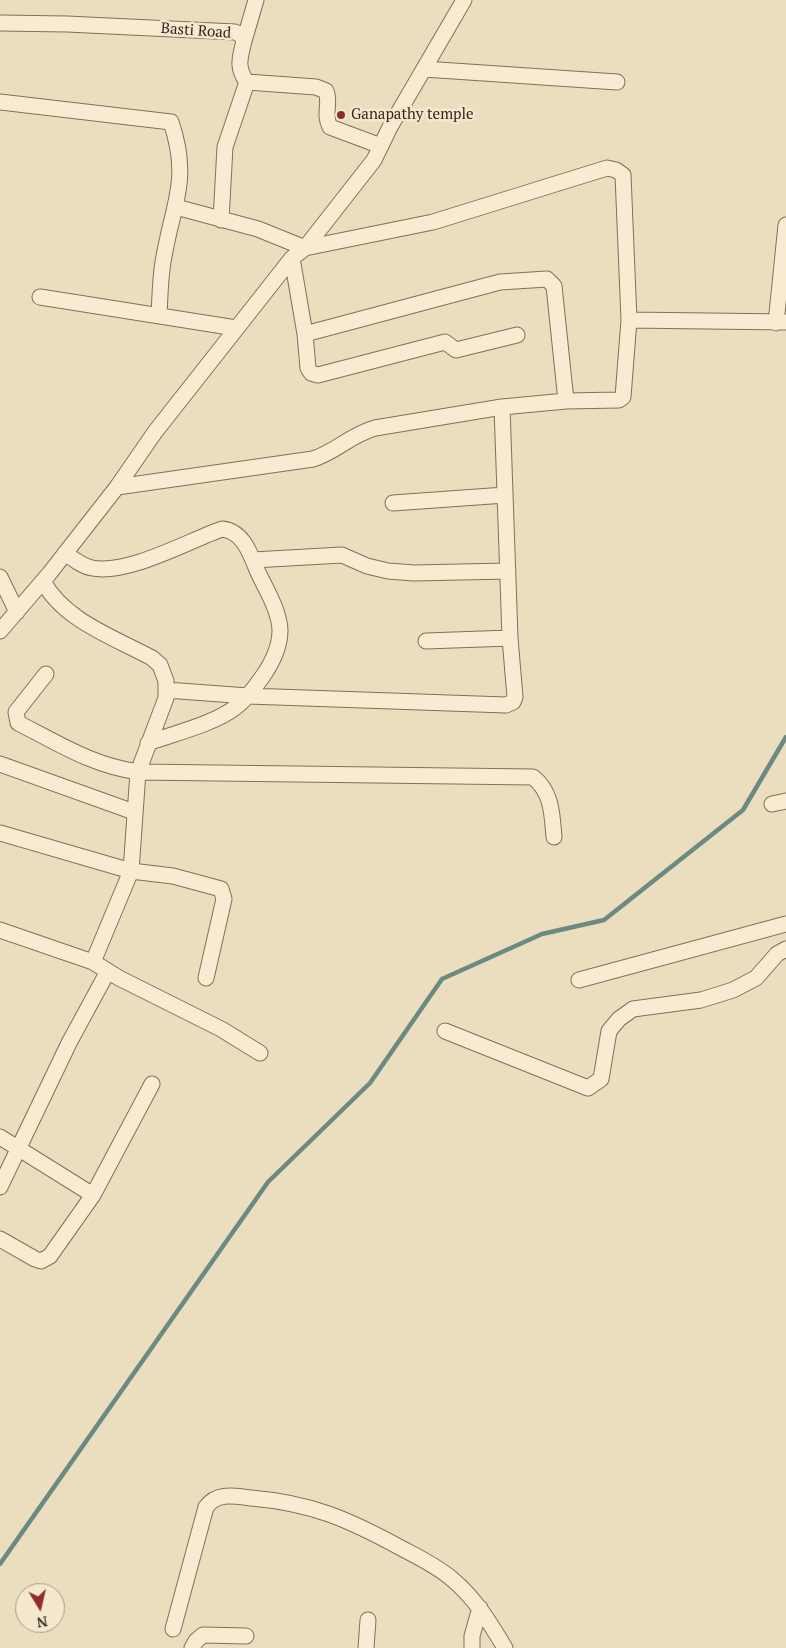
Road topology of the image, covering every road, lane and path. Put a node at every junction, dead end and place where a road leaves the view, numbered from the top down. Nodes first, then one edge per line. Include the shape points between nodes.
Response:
1 (256, 0) edge
2 (464, 0) edge
3 (0, 23) edge
4 (244, 41) junction
5 (424, 69) junction
6 (247, 82) junction
7 (617, 82) dead end
8 (0, 102) edge
9 (381, 146) junction
10 (176, 206) junction
11 (220, 220) junction
12 (786, 225) edge
13 (305, 248) junction
14 (784, 253) edge
15 (292, 258) junction
16 (40, 297) dead end
17 (159, 316) junction
18 (629, 320) junction
19 (781, 322) edge
20 (236, 328) junction
21 (305, 334) junction
22 (517, 335) dead end
23 (566, 402) junction
24 (502, 407) junction
25 (117, 486) junction
26 (505, 495) junction
27 (393, 503) dead end
28 (65, 553) junction
29 (253, 560) junction
30 (508, 570) junction
31 (0, 577) edge
32 (43, 581) junction
33 (17, 612) junction
34 (0, 631) edge
35 (510, 638) junction
36 (426, 641) dead end
37 (46, 674) dead end
38 (166, 690) junction
39 (248, 696) junction
40 (148, 743) junction
41 (0, 764) edge
42 (138, 772) junction
43 (134, 812) junction
44 (0, 833) edge
45 (554, 837) dead end
46 (130, 871) junction
47 (786, 924) edge
48 (0, 930) edge
49 (786, 949) edge
50 (93, 962) junction
51 (108, 971) junction
52 (206, 978) dead end
53 (579, 980) dead end
54 (444, 1031) dead end
55 (260, 1053) dead end
56 (152, 1084) dead end
57 (0, 1137) edge
58 (18, 1147) junction
59 (0, 1187) edge
60 (93, 1195) junction
61 (0, 1239) edge
62 (480, 1608) junction
63 (368, 1620) dead end
64 (173, 1630) dead end
65 (246, 1636) dead end
66 (192, 1648) edge
67 (366, 1648) edge
68 (472, 1648) edge
69 (505, 1648) edge

1 - 4 street
2 - 5 street
3 - 4 street, Basti Road via 236,32
4 - 6 street, Basti Road via 239,62 241,74
5 - 7 street
5 - 9 street
6 - 9 street via 316,87 326,91 329,98 325,114 330,127
6 - 11 street via 225,147
8 - 10 street via 171,122 179,146 180,182
9 - 13 street via 374,160
10 - 11 street
10 - 17 street via 163,262
11 - 13 street via 258,229
12 - 14 street
13 - 15 street
13 - 18 street via 433,222 607,168 616,170 623,175
14 - 19 street
15 - 20 street
15 - 21 street
16 - 17 street
17 - 20 street
18 - 19 street
18 - 23 street via 623,397 616,401
20 - 25 street
21 - 22 street via 308,368 318,375 445,342 456,350
21 - 23 street via 500,282 547,279 554,286
23 - 24 street
24 - 25 street via 360,432 321,456 301,461
24 - 26 street
25 - 28 street
26 - 27 street
26 - 30 street
28 - 29 street via 84,566 112,568 153,557 222,529 231,530 239,536
28 - 32 street
29 - 30 street via 342,555 388,571
29 - 39 street via 277,616 280,632 272,663
30 - 35 street
31 - 33 street
32 - 33 street
32 - 38 street via 50,596 70,614 160,665
33 - 34 street
35 - 36 street
35 - 39 street via 516,697 506,705
37 - 42 street via 16,712 18,724 85,759
38 - 39 street
38 - 40 street via 161,718
39 - 40 street via 223,715
40 - 42 street
41 - 43 street
42 - 43 street
42 - 45 street via 533,777 543,785 548,795
43 - 46 street
44 - 46 street
46 - 50 street
46 - 52 street via 173,876 221,889 224,899
47 - 53 street
48 - 50 street
49 - 54 street via 777,954 756,978 733,990 702,1000 634,1009 619,1019 609,1031 601,1078 588,1088
50 - 51 street
51 - 55 street via 194,1014
51 - 58 street
56 - 60 street
57 - 58 street
58 - 59 street
58 - 60 street
60 - 61 street via 45,1259 35,1259
62 - 64 street via 436,1567 359,1525 293,1502 230,1496 211,1501 206,1507
62 - 68 street
62 - 69 street
63 - 67 street
65 - 66 street via 203,1635

